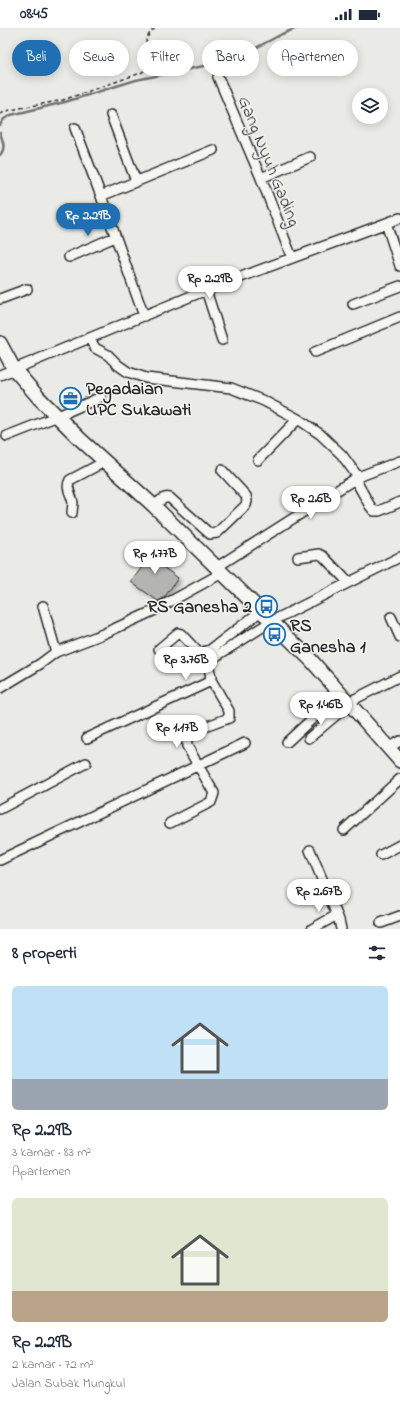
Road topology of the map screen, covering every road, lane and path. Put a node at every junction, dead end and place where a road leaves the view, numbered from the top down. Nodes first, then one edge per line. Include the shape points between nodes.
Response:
1 (157, 28) edge
2 (218, 77) dead end
3 (0, 114) edge
4 (111, 115) dead end
5 (75, 128) dead end
6 (213, 150) dead end
7 (310, 157) dead end
8 (261, 178) junction
9 (136, 181) junction
10 (101, 196) junction
11 (400, 218) edge
12 (386, 223) junction
13 (115, 237) junction
14 (69, 257) dead end
15 (292, 258) junction
16 (400, 266) edge
17 (400, 286) edge
18 (27, 289) dead end
19 (206, 290) junction
20 (0, 300) edge
21 (353, 304) dead end
22 (144, 316) junction
23 (400, 317) edge
24 (90, 339) junction
25 (222, 340) dead end
26 (0, 342) edge
27 (315, 352) dead end
28 (14, 369) junction
29 (0, 375) edge
30 (101, 397) dead end
31 (58, 416) junction
32 (298, 419) junction
33 (7, 436) dead end
34 (258, 460) dead end
35 (106, 461) junction
36 (400, 461) edge
37 (222, 470) dead end
38 (357, 478) junction
39 (400, 502) edge
40 (154, 506) junction
41 (72, 513) dead end
42 (298, 557) dead end
43 (400, 557) edge
44 (220, 570) junction
45 (348, 582) junction
46 (43, 606) dead end
47 (258, 613) junction
48 (391, 617) dead end
49 (272, 621) junction
50 (400, 637) edge
51 (159, 649) dead end
52 (56, 652) junction
53 (400, 676) edge
54 (211, 680) junction
55 (0, 688) edge
56 (345, 698) junction
57 (87, 738) dead end
58 (309, 738) dead end
59 (287, 742) dead end
60 (245, 743) dead end
61 (394, 744) edge
62 (400, 761) edge
63 (86, 763) dead end
64 (198, 765) junction
65 (400, 779) edge
66 (0, 809) edge
67 (170, 823) dead end
68 (344, 830) dead end
69 (400, 845) edge
70 (310, 850) dead end
71 (381, 855) dead end
72 (0, 860) edge
73 (337, 915) junction
74 (400, 916) edge
75 (381, 923) dead end
76 (312, 929) edge
77 (341, 929) edge

1 - 3 path via 146,40 151,65 141,73 63,100
2 - 8 street, Gang Nyuh Gading
4 - 9 street
5 - 10 street
6 - 9 street
7 - 8 street
8 - 15 street, Gang Nyuh Gading
9 - 10 street
10 - 13 street
11 - 12 street
12 - 15 street
12 - 16 street
13 - 14 street
13 - 22 street
15 - 19 street
17 - 21 street
18 - 20 street
19 - 22 street
19 - 25 street
22 - 24 street
23 - 27 street
24 - 28 street
24 - 32 street via 95,348 128,372 146,378 230,388 264,401
26 - 28 highway
28 - 29 street
28 - 31 highway
30 - 31 street
31 - 33 street
31 - 35 highway
32 - 34 street
32 - 38 street via 326,439 342,455
35 - 40 highway
35 - 41 street via 70,480 68,487 73,503
36 - 38 street
37 - 40 street via 246,496 247,501 246,505 217,533 210,534 170,498 162,498
38 - 39 street via 374,511
38 - 44 street
40 - 44 highway
42 - 45 street via 319,554 323,556
43 - 45 street
44 - 47 highway
44 - 52 street via 153,611
45 - 49 street
46 - 52 street
47 - 49 highway
47 - 51 street via 210,650 198,652 178,633
48 - 50 street
49 - 54 street via 210,660 208,665
49 - 56 highway
52 - 55 street
53 - 56 street
54 - 57 street
54 - 64 street via 230,716 187,737 187,746
56 - 58 street via 341,711
56 - 59 street via 312,719
56 - 61 highway
60 - 64 street
61 - 62 highway
63 - 66 street
64 - 67 street via 214,793 213,799
64 - 72 street
65 - 68 street
69 - 71 street
70 - 73 street
73 - 76 street
73 - 77 street
74 - 75 street

